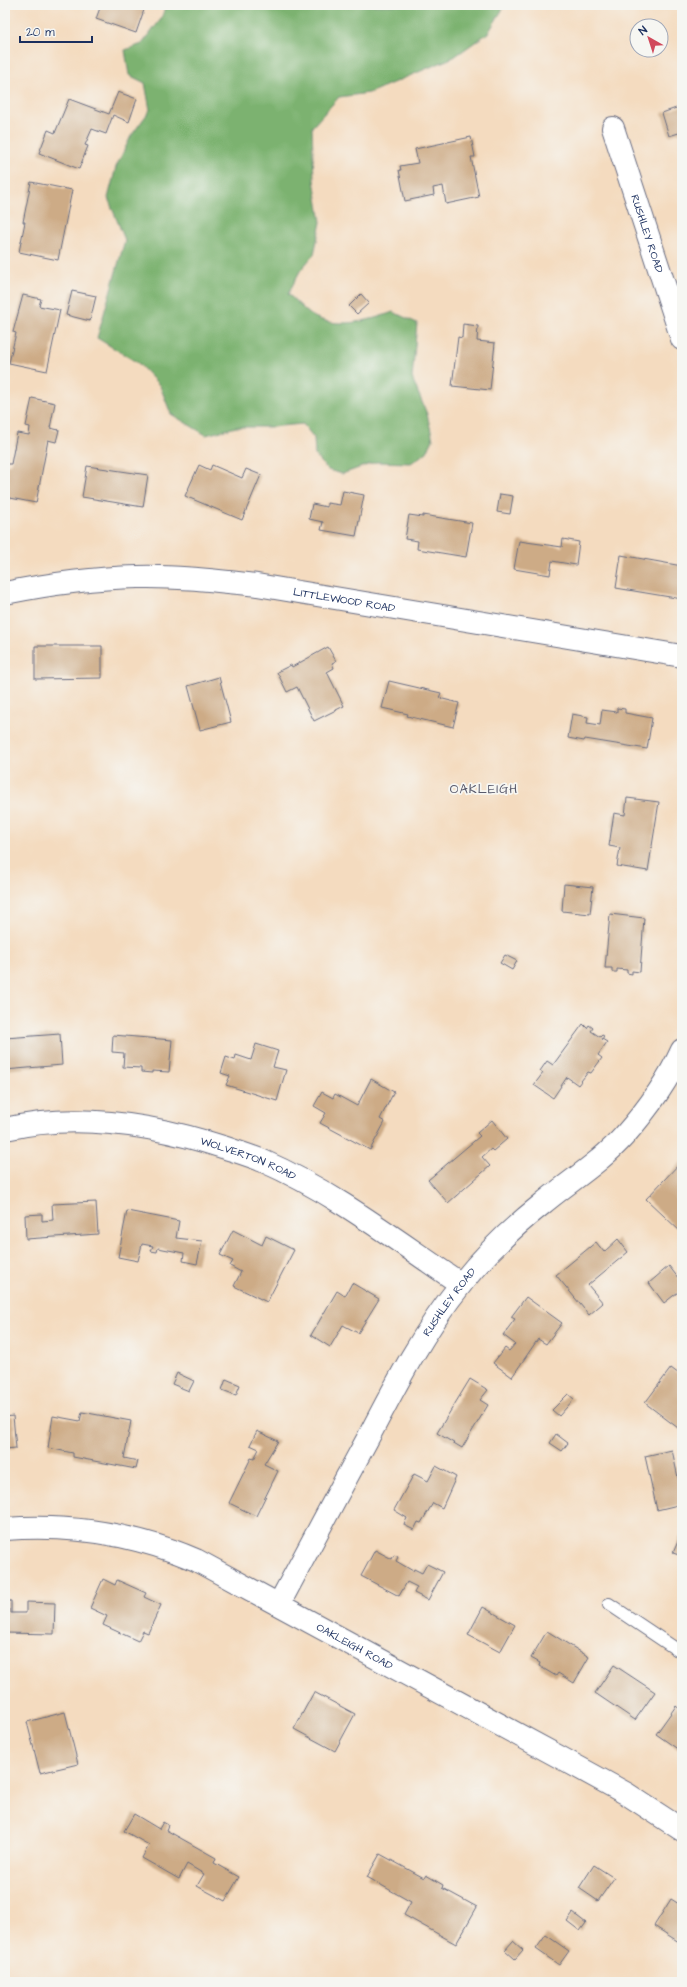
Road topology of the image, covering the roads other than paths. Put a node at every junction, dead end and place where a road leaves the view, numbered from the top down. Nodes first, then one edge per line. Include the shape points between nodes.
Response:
1 (613, 128) dead end
2 (682, 339) edge
3 (5, 593) edge
4 (682, 656) edge
5 (682, 1050) edge
6 (5, 1128) edge
7 (461, 1284) junction
8 (5, 1529) edge
9 (279, 1604) junction
10 (609, 1604) dead end
11 (682, 1653) edge
12 (682, 1830) edge

1 - 2 street, RUSHLEY ROAD
3 - 4 street, LITTLEWOOD ROAD via 76,582 139,577 195,579 265,586
5 - 7 street, RUSHLEY ROAD via 658,1092 624,1136 599,1160 540,1205 490,1250
6 - 7 street, WOLVERTON ROAD via 68,1120 117,1124 200,1140 263,1161 326,1194
7 - 9 street, RUSHLEY ROAD via 428,1330 395,1386
8 - 9 street, OAKLEIGH ROAD via 52,1527 86,1530 167,1548 196,1560
9 - 12 street, OAKLEIGH ROAD via 620,1790
10 - 11 lane

